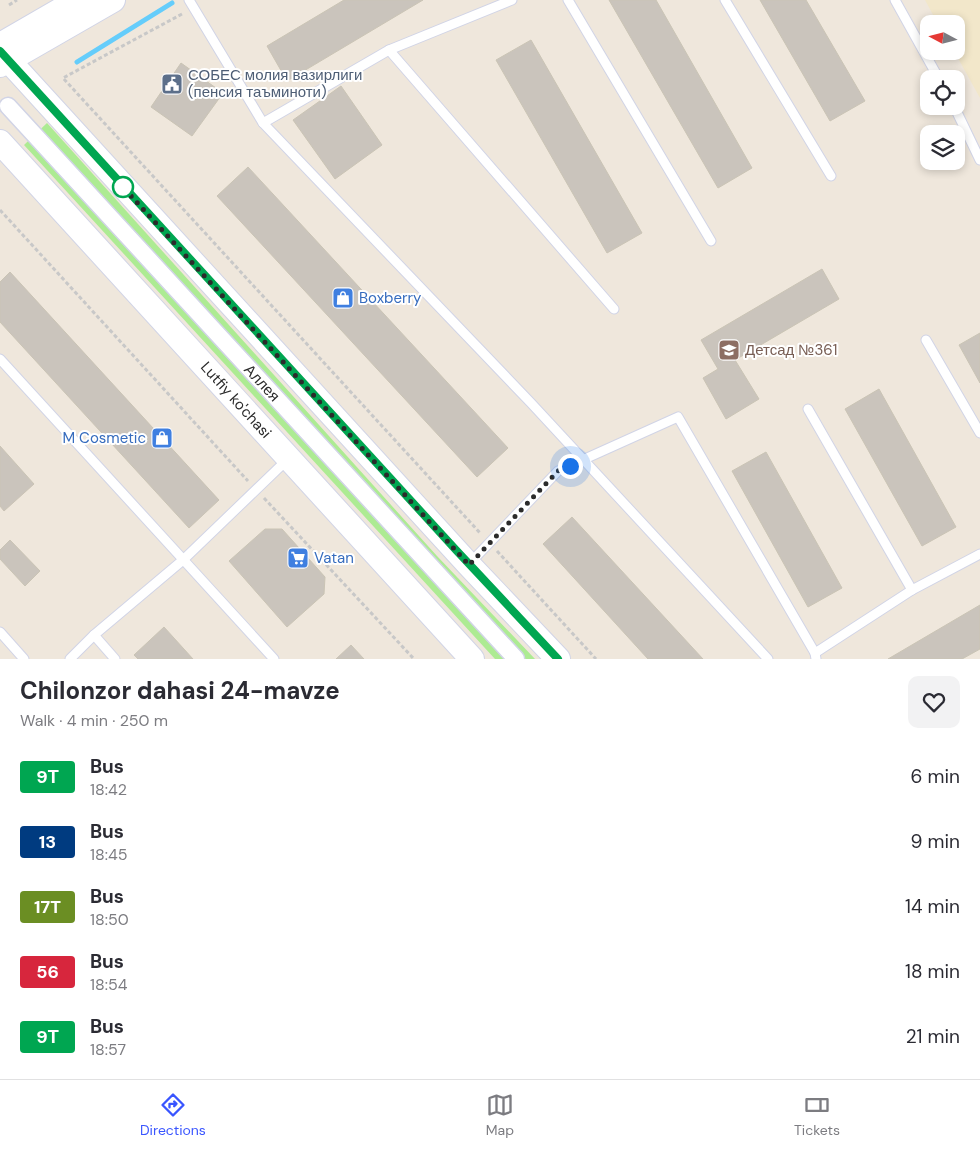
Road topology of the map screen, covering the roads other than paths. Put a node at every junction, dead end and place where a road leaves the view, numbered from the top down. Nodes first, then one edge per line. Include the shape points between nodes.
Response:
1 (78, 0) edge
2 (113, 0) edge
3 (512, 0) edge
4 (568, 0) edge
5 (725, 0) edge
6 (895, 0) edge
7 (191, 4) edge
8 (389, 50) junction
9 (2, 55) edge
10 (935, 70) edge
11 (8, 106) dead end
12 (958, 115) edge
13 (263, 123) junction
14 (0, 142) edge
15 (980, 160) edge
16 (831, 176) dead end
17 (711, 241) dead end
18 (614, 309) dead end
19 (926, 340) dead end
20 (0, 359) edge
21 (808, 409) dead end
22 (980, 433) edge
23 (289, 458) junction
24 (583, 460) junction
25 (980, 554) edge
26 (183, 560) junction
27 (469, 565) junction
28 (912, 590) junction
29 (0, 632) edge
30 (94, 635) junction
31 (816, 656) edge
32 (24, 659) edge
33 (70, 659) edge
34 (115, 659) edge
35 (274, 659) edge
36 (472, 659) edge
37 (516, 659) edge
38 (558, 659) edge
39 (768, 659) edge

1 - 9 main road
2 - 9 main road
3 - 8 lane
4 - 17 lane
5 - 16 lane
6 - 10 lane
7 - 13 lane
8 - 13 lane
8 - 18 lane
9 - 27 main road
11 - 37 street, Аллея
12 - 15 lane
13 - 24 lane
14 - 23 main road, Lutfiy ko'chasi
19 - 22 lane
20 - 26 lane
21 - 28 lane
23 - 26 lane
23 - 36 main road, Lutfiy ko'chasi
24 - 27 lane via 558,471
24 - 31 lane via 678,416
24 - 39 lane
25 - 28 lane
26 - 30 lane
26 - 35 lane
27 - 38 main road
28 - 31 lane
29 - 32 lane
30 - 33 lane
30 - 34 lane

